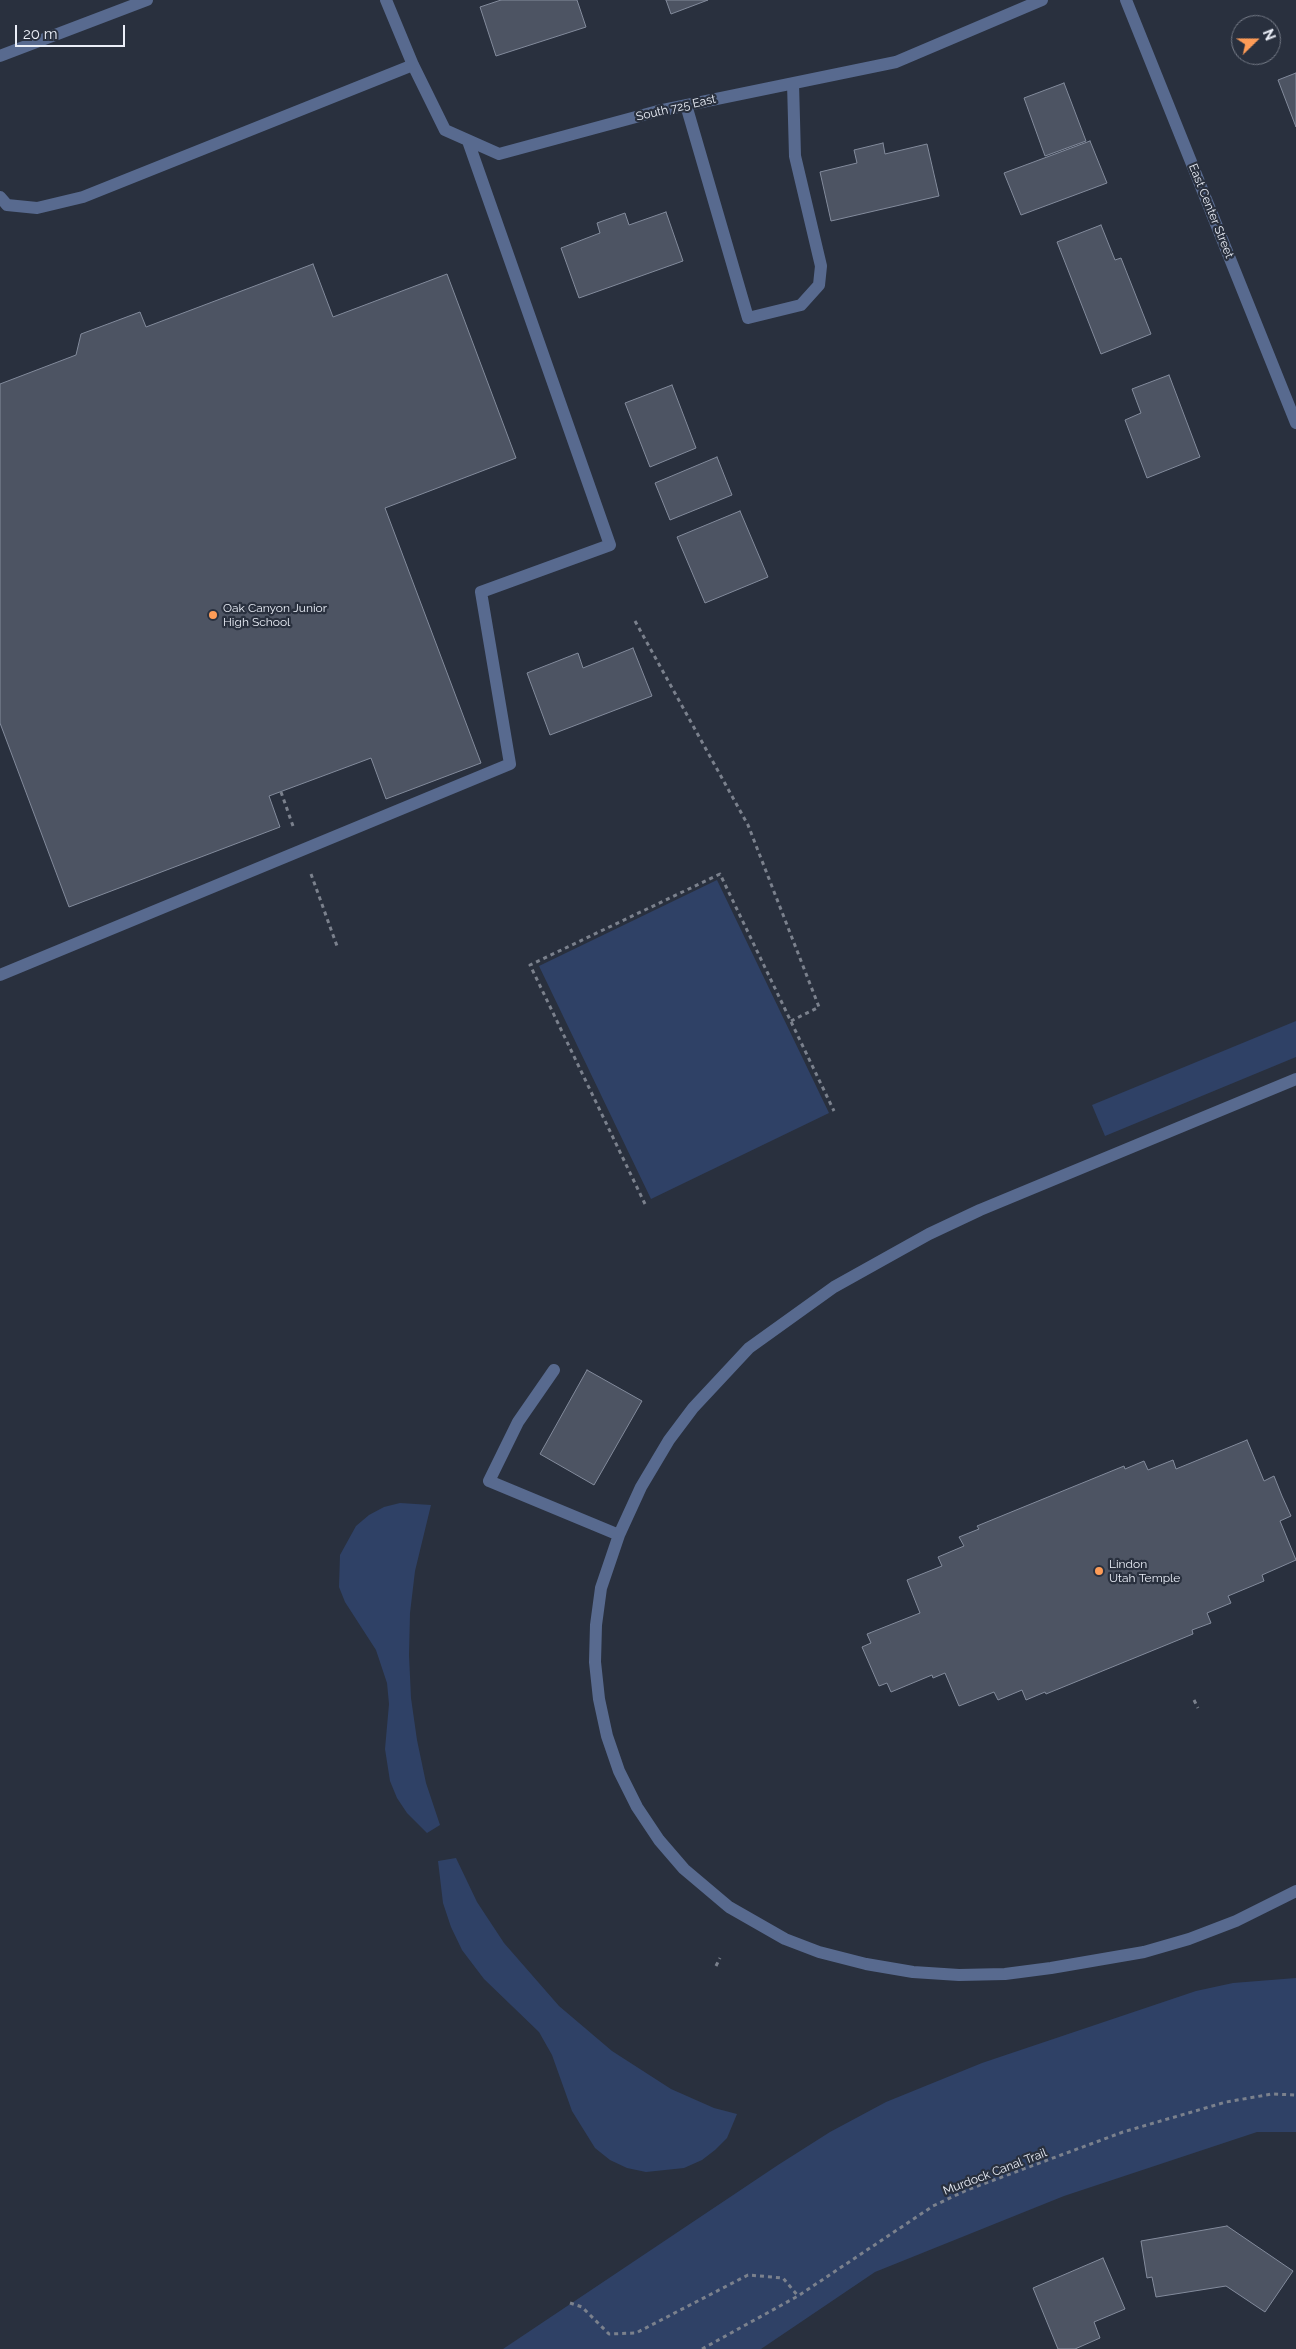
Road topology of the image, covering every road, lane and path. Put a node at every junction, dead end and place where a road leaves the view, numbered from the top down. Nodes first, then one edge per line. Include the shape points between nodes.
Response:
1 (147, 0) edge
2 (386, 0) edge
3 (1042, 0) edge
4 (1126, 0) edge
5 (0, 56) edge
6 (413, 65) junction
7 (793, 83) junction
8 (686, 105) junction
9 (468, 141) junction
10 (0, 197) edge
11 (1296, 423) edge
12 (635, 622) dead end
13 (0, 975) edge
14 (791, 1021) junction
15 (1296, 1080) edge
16 (834, 1111) dead end
17 (645, 1204) dead end
18 (554, 1370) dead end
19 (619, 1535) junction
20 (1194, 1700) dead end
21 (1198, 1708) dead end
22 (1296, 1891) edge
23 (720, 1958) dead end
24 (716, 1966) dead end
25 (1296, 2095) edge
26 (798, 2296) junction
27 (570, 2303) dead end
28 (702, 2349) edge

1 - 5 street
2 - 6 street, South 725 East
3 - 7 street, South 725 East via 896,62
4 - 11 street, East Center Street
6 - 9 street, South 725 East via 445,130
6 - 10 street via 83,197 37,208 7,205
7 - 8 street, South 725 East
7 - 8 street via 795,156 822,266 819,285 801,305 748,318
8 - 9 street, South 725 East via 499,154
9 - 13 street via 610,545 481,592 510,764
12 - 14 path via 748,825 816,998 819,1007
14 - 16 path
14 - 17 path via 720,874 530,965
15 - 19 street via 980,1210 880,1260 827,1292 749,1348 693,1408 668,1440
18 - 19 street via 518,1422 489,1481
19 - 22 street via 601,1588 596,1625 599,1700 619,1771 659,1840 684,1869 706,1890 754,1923 820,1952 866,1964 913,1972 1005,1974 1144,1952 1236,1921
20 - 21 path
23 - 24 path
25 - 26 path, Murdock Canal Trail via 1272,2094 1226,2102 1123,2132 967,2190 933,2206
26 - 27 path via 782,2278 748,2275 636,2333 608,2334 582,2307
26 - 28 path, Murdock Canal Trail

